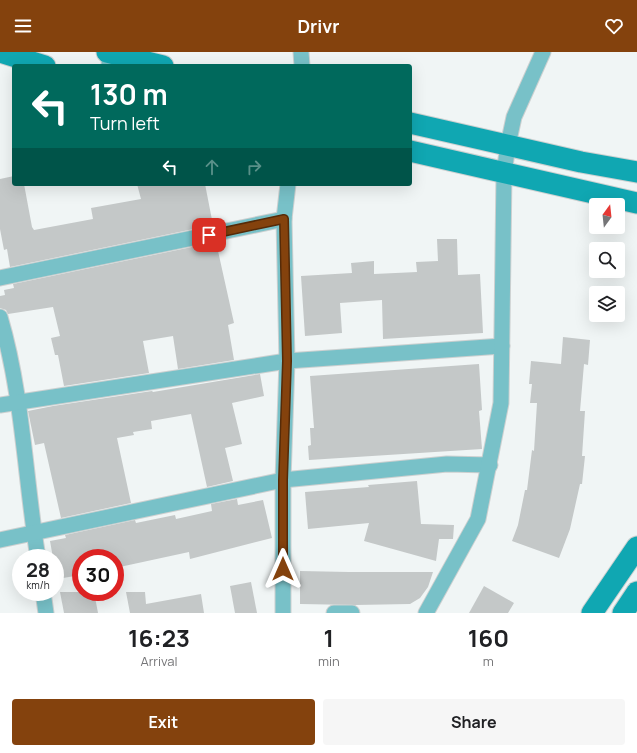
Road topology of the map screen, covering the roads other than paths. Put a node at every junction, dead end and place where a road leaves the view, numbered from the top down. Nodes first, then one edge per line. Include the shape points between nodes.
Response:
1 (0, 52) edge
2 (301, 52) edge
3 (543, 52) edge
4 (109, 56) edge
5 (39, 64) edge
6 (152, 64) edge
7 (302, 64) edge
8 (412, 123) edge
9 (508, 145) junction
10 (412, 151) edge
11 (637, 172) edge
12 (504, 173) junction
13 (288, 186) edge
14 (637, 204) edge
15 (284, 219) junction
16 (0, 278) edge
17 (0, 317) edge
18 (502, 346) junction
19 (287, 361) junction
20 (18, 403) junction
21 (0, 405) edge
22 (490, 465) junction
23 (283, 480) junction
24 (34, 534) junction
25 (0, 540) edge
26 (637, 547) edge
27 (36, 549) edge
28 (637, 592) edge
29 (44, 601) edge
30 (46, 613) edge
31 (283, 613) edge
32 (334, 613) edge
33 (352, 613) edge
34 (426, 613) edge
35 (592, 613) edge
36 (623, 613) edge

1 - 5 street
2 - 7 street
3 - 9 street via 514,117
4 - 6 street
8 - 9 street
9 - 11 street
9 - 12 street
10 - 12 street
12 - 14 street
12 - 18 street
13 - 15 street
15 - 16 street
15 - 19 street
17 - 20 street
18 - 19 street
18 - 22 street via 501,403
19 - 20 street
19 - 23 street
20 - 21 street
20 - 24 street
22 - 23 street via 446,464
22 - 34 street via 478,519
23 - 24 street
23 - 31 street
24 - 25 street
24 - 27 street
26 - 35 street
28 - 36 street
29 - 30 street
32 - 33 street

